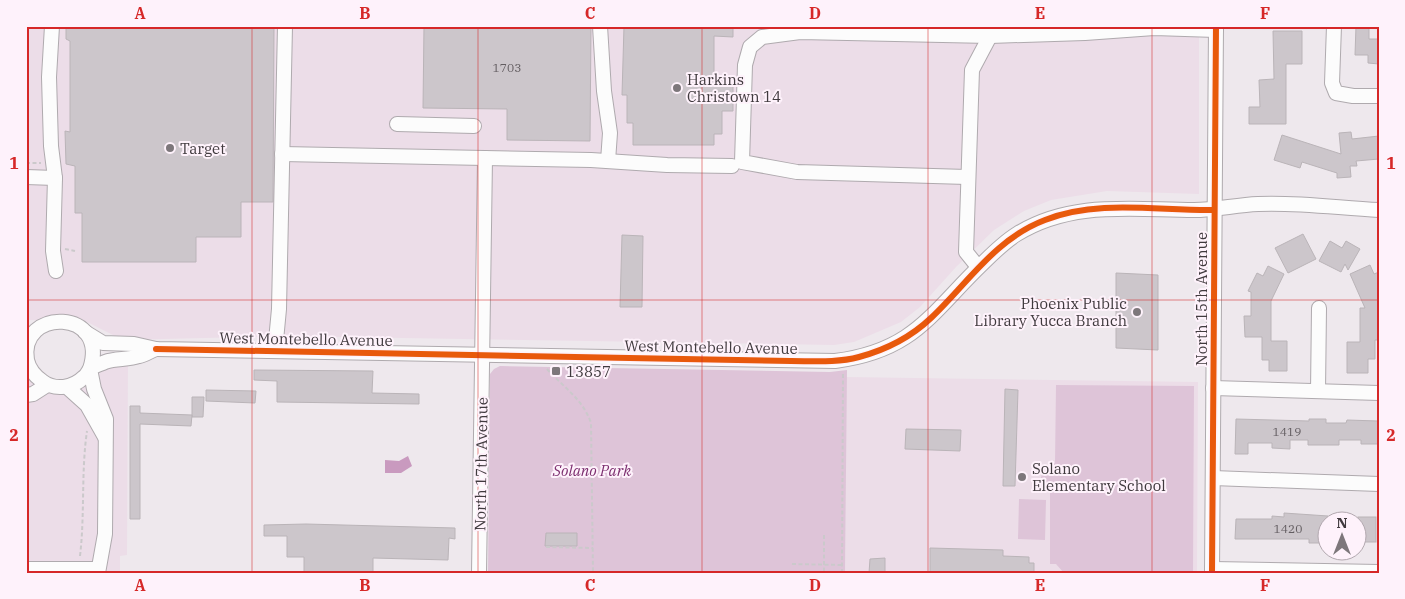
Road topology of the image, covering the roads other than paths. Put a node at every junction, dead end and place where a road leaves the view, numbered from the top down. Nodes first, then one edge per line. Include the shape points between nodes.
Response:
1 (52, 26) edge
2 (285, 26) edge
3 (600, 26) edge
4 (1334, 26) edge
5 (1155, 27) edge
6 (1216, 28) edge
7 (990, 31) edge
8 (1379, 96) edge
9 (397, 124) dead end
10 (474, 126) dead end
11 (282, 154) junction
12 (485, 158) junction
13 (608, 160) junction
14 (732, 166) dead end
15 (967, 176) junction
16 (26, 178) edge
17 (55, 178) junction
18 (1214, 210) junction
19 (1379, 210) edge
20 (978, 267) junction
21 (56, 271) dead end
22 (1319, 308) dead end
23 (31, 332) edge
24 (85, 332) junction
25 (156, 348) junction
26 (275, 351) junction
27 (482, 355) junction
28 (27, 360) edge
29 (90, 369) junction
30 (47, 385) junction
31 (67, 387) junction
32 (1213, 388) junction
33 (1318, 391) junction
34 (1379, 393) edge
35 (26, 395) edge
36 (105, 438) junction
37 (1213, 478) junction
38 (1379, 484) edge
39 (26, 569) edge
40 (98, 571) edge
41 (1212, 571) edge
42 (1379, 572) edge
43 (479, 573) edge

1 - 17 street via 50,103
2 - 11 street
3 - 13 street via 610,133
4 - 8 street via 1332,82 1336,93
5 - 6 street
5 - 7 street via 1085,33
6 - 18 street, North 15th Avenue
7 - 15 street via 972,70
7 - 15 street via 800,32 762,37 750,47 745,65 742,162 798,172
9 - 10 street
11 - 12 street
11 - 26 street via 279,309
12 - 13 street
12 - 27 street, North 17th Avenue
13 - 14 street
15 - 20 street via 966,252
16 - 17 street
17 - 21 street via 53,251
18 - 19 street, West Montebello Avenue via 1258,204
18 - 20 street, West Montebello Avenue via 1110,208 1062,214 1016,234
18 - 32 street, North 15th Avenue
20 - 27 street, West Montebello Avenue via 931,319 910,336 858,358 791,361
22 - 33 street
23 - 24 street via 61,321 70,322
23 - 28 street
24 - 25 street, West Montebello Avenue via 104,343
24 - 29 street via 93,349
25 - 26 street, West Montebello Avenue
25 - 29 street, West Montebello Avenue via 138,357 113,359
26 - 27 street, West Montebello Avenue
27 - 43 street, North 17th Avenue
28 - 30 street via 35,376
29 - 31 street, West Montebello Avenue via 81,380
29 - 36 street via 106,419
30 - 31 street
30 - 35 street
31 - 36 street via 87,405
32 - 33 street
32 - 37 street, North 15th Avenue
33 - 34 street
36 - 40 street via 106,534
37 - 38 street
37 - 41 street, North 15th Avenue
39 - 40 street
41 - 42 street

